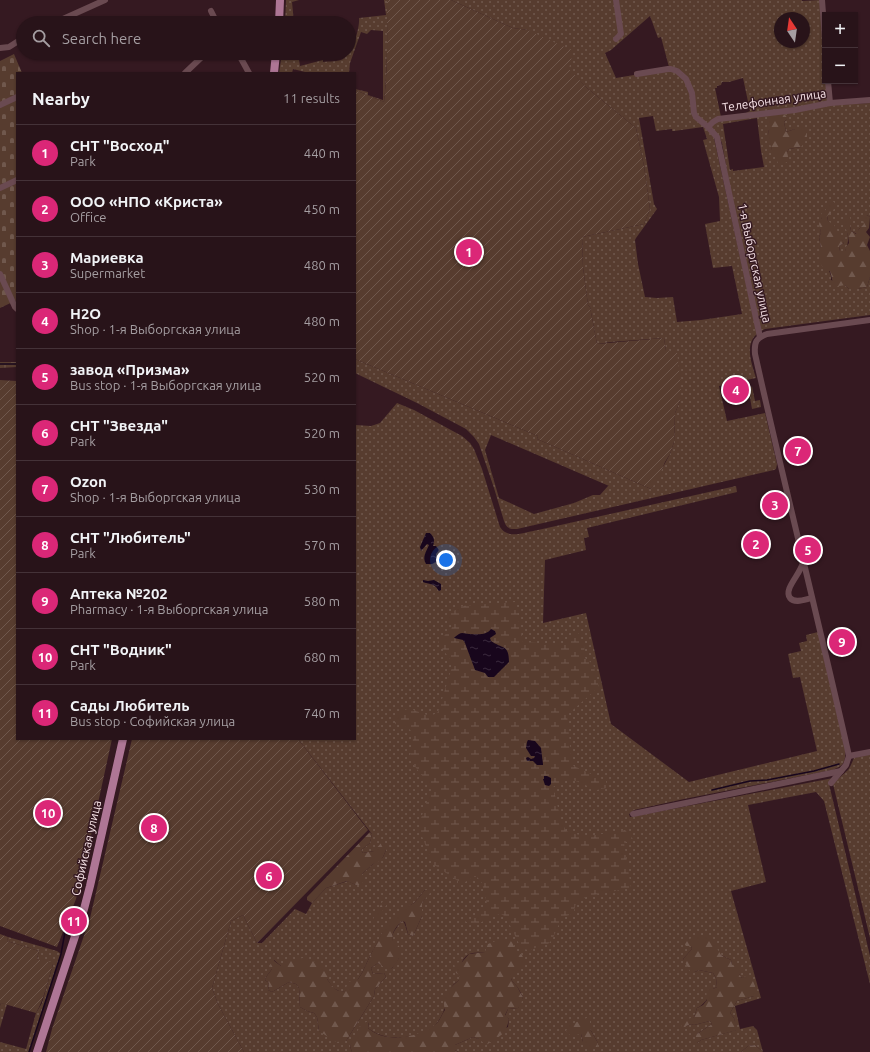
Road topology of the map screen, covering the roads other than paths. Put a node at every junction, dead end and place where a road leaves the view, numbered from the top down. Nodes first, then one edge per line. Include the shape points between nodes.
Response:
1 (105, 0) edge
2 (280, 0) edge
3 (616, 0) edge
4 (822, 0) edge
5 (211, 11) dead end
6 (823, 12) edge
7 (70, 16) edge
8 (214, 16) edge
9 (279, 16) edge
10 (616, 39) dead end
11 (16, 42) edge
12 (0, 48) edge
13 (199, 60) edge
14 (242, 60) edge
15 (275, 60) edge
16 (187, 72) edge
17 (249, 72) edge
18 (274, 72) edge
19 (637, 74) dead end
20 (828, 84) edge
21 (16, 97) edge
22 (870, 100) edge
23 (830, 103) junction
24 (0, 105) edge
25 (708, 128) junction
26 (16, 180) edge
27 (0, 188) edge
28 (0, 274) edge
29 (16, 308) edge
30 (870, 320) edge
31 (760, 337) junction
32 (802, 559) junction
33 (812, 598) junction
34 (123, 740) edge
35 (870, 752) edge
36 (849, 756) junction
37 (841, 771) junction
38 (831, 783) dead end
39 (633, 814) dead end
40 (37, 1052) edge

1 - 7 street
2 - 9 main road
3 - 10 street via 621,34
4 - 6 street
5 - 8 street
11 - 12 street
13 - 16 street
14 - 17 street
15 - 18 main road
19 - 25 street, 1-я Выборгская улица via 668,69 677,71 690,87 696,117
20 - 23 street
21 - 24 street
22 - 23 street, Телефонная улица
23 - 25 street, Телефонная улица via 796,110 718,119
25 - 31 street, 1-я Выборгская улица via 715,135 719,145
26 - 27 street
28 - 29 street
30 - 31 street
31 - 32 street, 1-я Выборгская улица via 755,343 755,354
32 - 33 street, 1-я Выборгская улица
32 - 33 street via 801,569 789,589 789,595 796,601
33 - 36 street, 1-я Выборгская улица
34 - 40 main road, Софийская улица via 88,894
35 - 36 street
36 - 37 street
37 - 38 street
37 - 39 street

